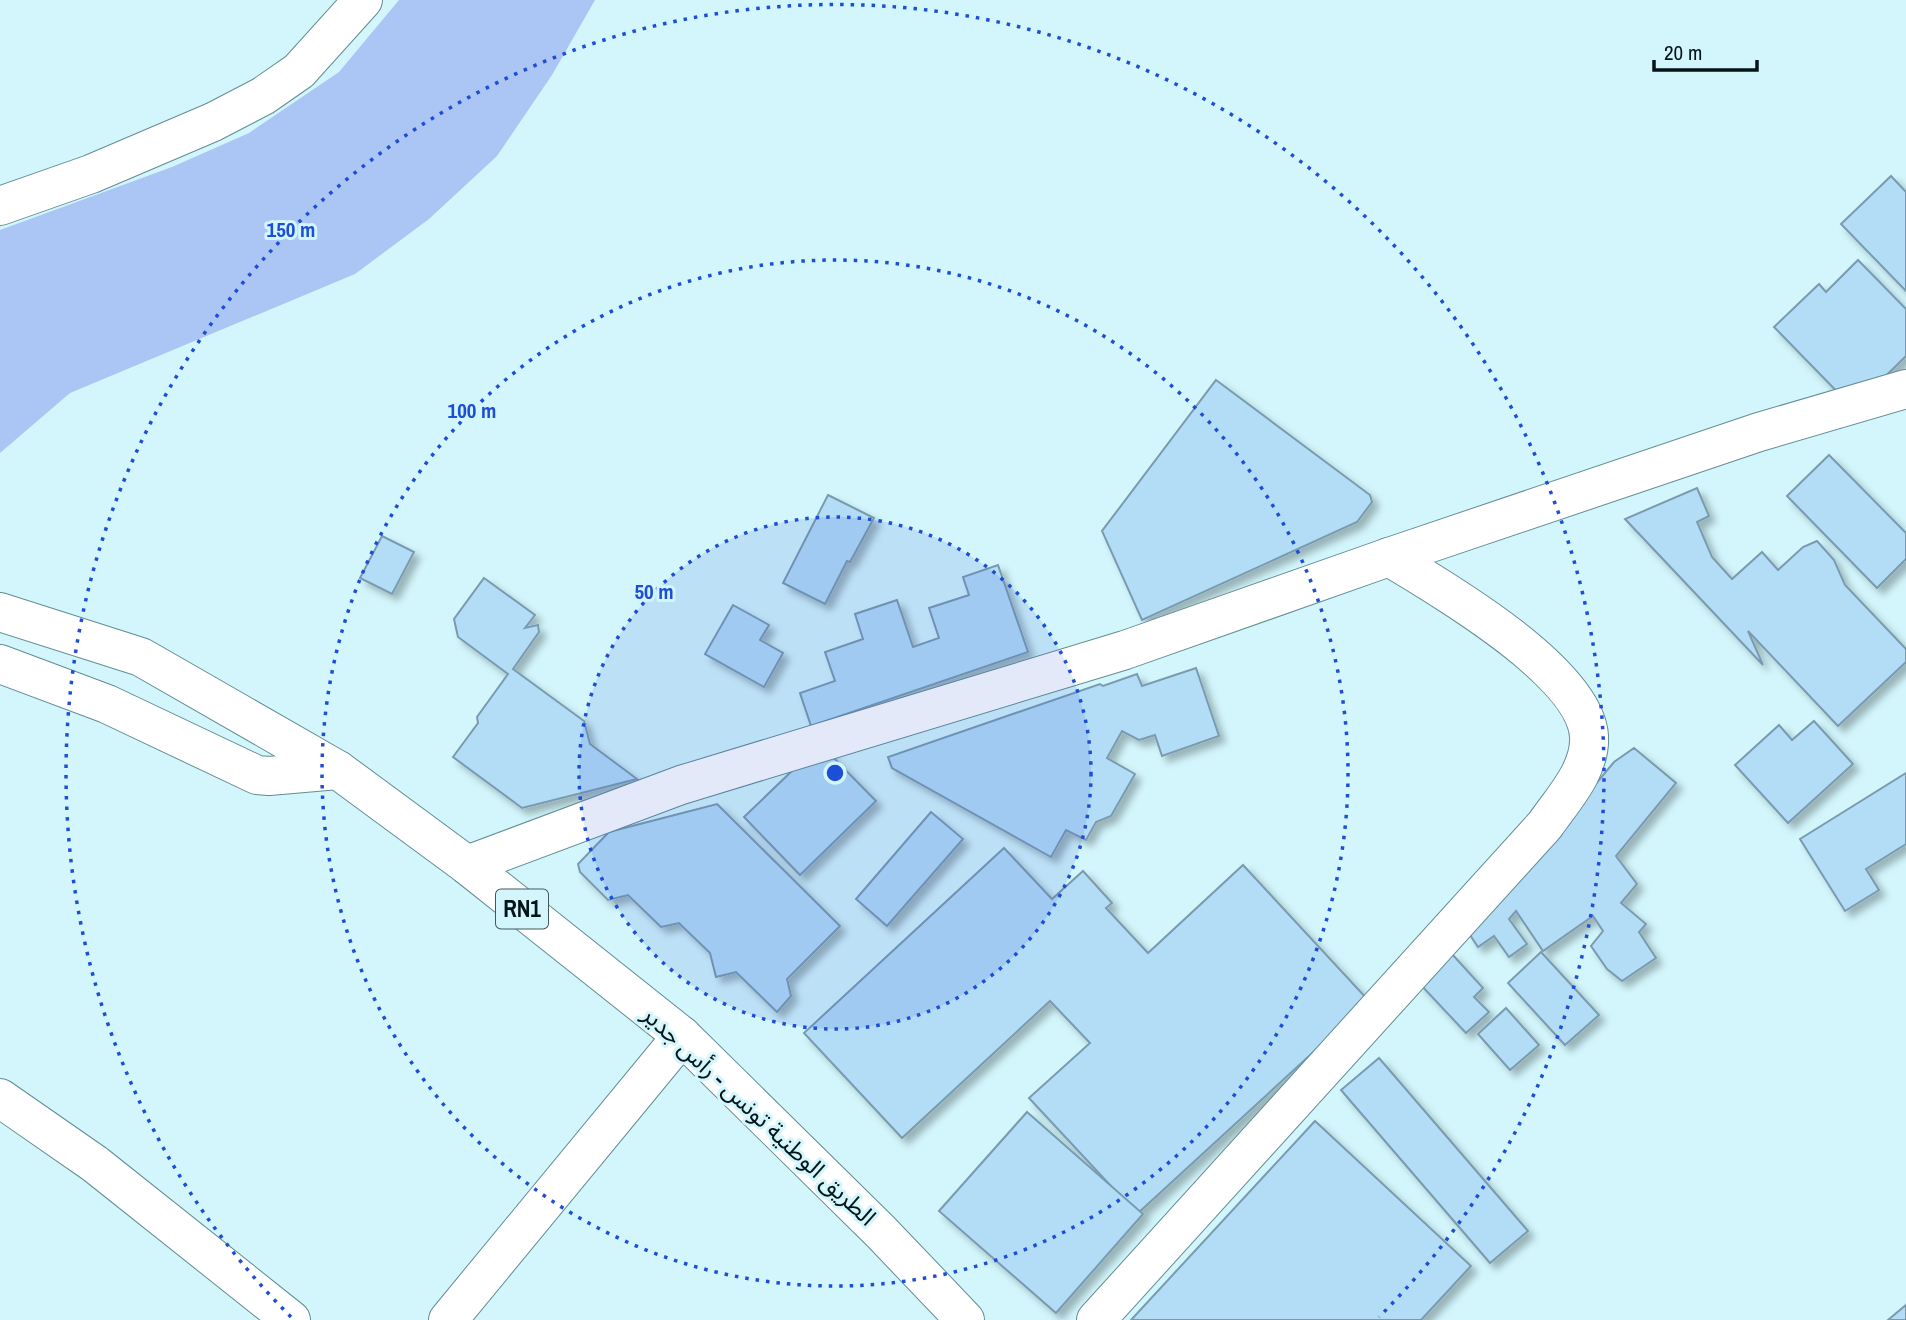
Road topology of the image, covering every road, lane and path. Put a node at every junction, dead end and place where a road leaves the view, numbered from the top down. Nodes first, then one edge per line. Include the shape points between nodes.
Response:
1 (363, 0) edge
2 (0, 206) edge
3 (1906, 389) edge
4 (1390, 557) junction
5 (0, 612) edge
6 (0, 664) edge
7 (338, 770) junction
8 (467, 865) junction
9 (682, 1037) junction
10 (0, 1098) edge
11 (290, 1320) edge
12 (449, 1320) edge
13 (965, 1320) edge
14 (1096, 1320) edge

1 - 2 street via 299,71 263,96 91,174
3 - 4 street via 1759,432
4 - 8 street via 1125,650 681,785
4 - 14 street via 1462,600 1552,671 1581,708 1589,735 1585,766 1545,825
5 - 7 street, الطريق الوطنية تونس - رأس جدير / RN1 via 141,657
6 - 7 street via 107,704 257,775
7 - 8 street, الطريق الوطنية تونس - رأس جدير / RN1
8 - 9 street, الطريق الوطنية تونس - رأس جدير / RN1
9 - 12 street
9 - 13 street, الطريق الوطنية تونس - رأس جدير / RN1
10 - 11 street via 95,1164

